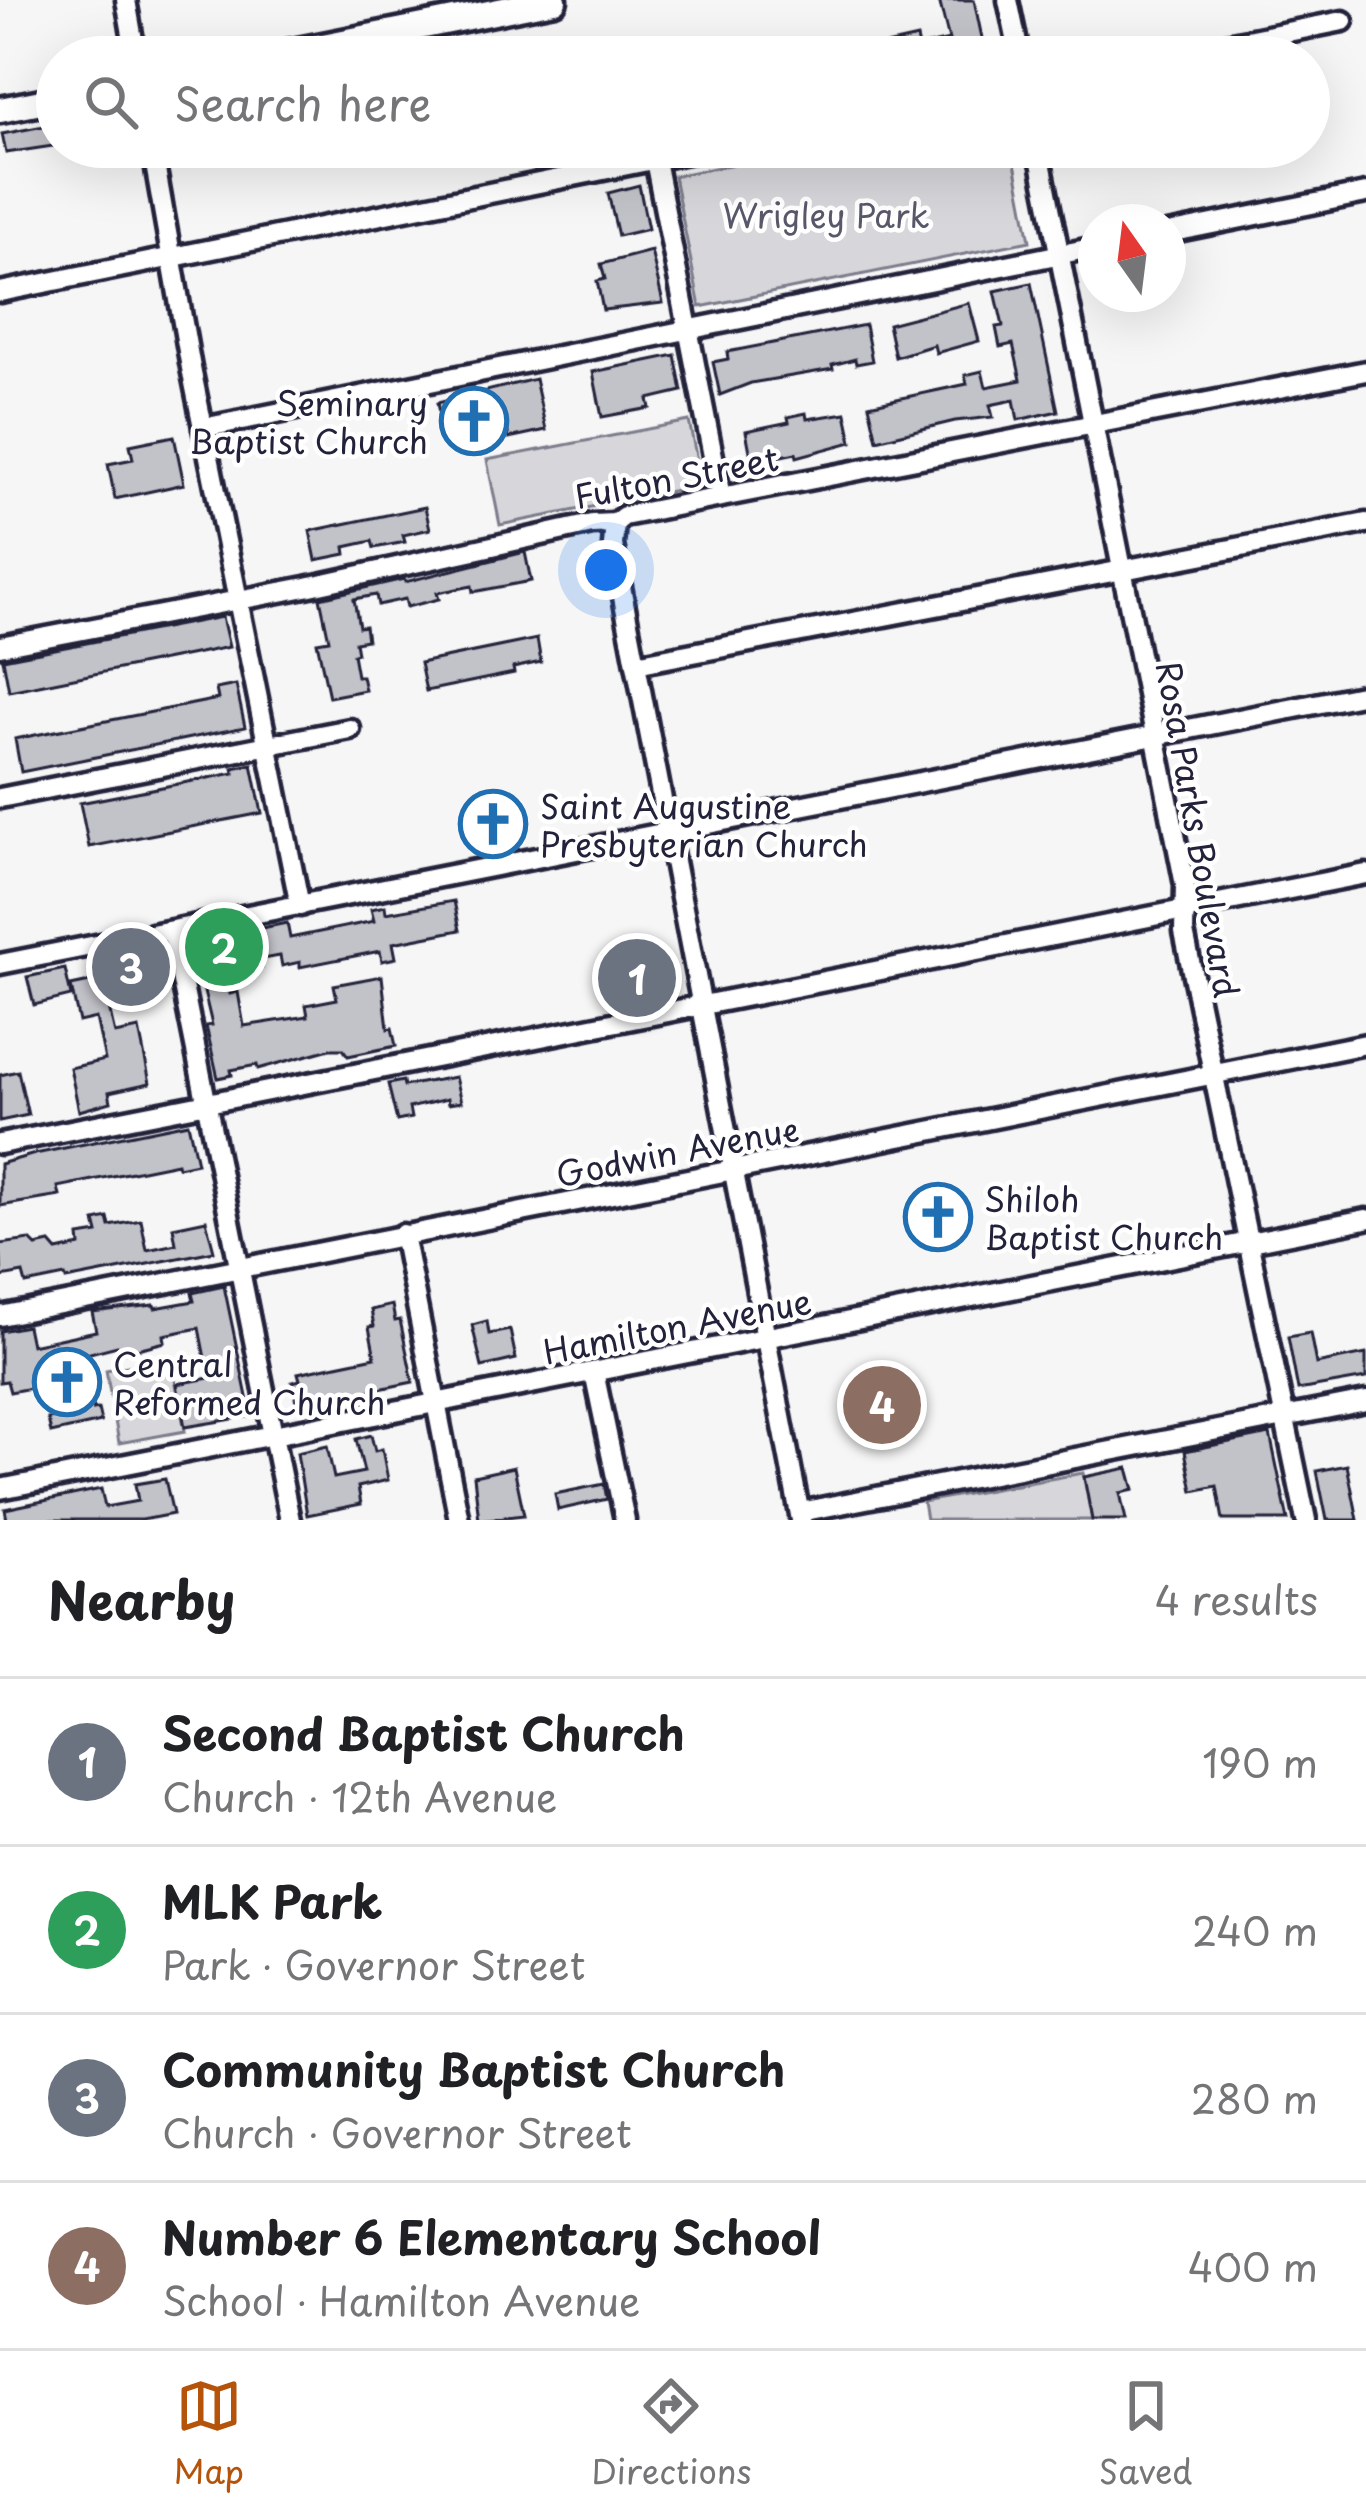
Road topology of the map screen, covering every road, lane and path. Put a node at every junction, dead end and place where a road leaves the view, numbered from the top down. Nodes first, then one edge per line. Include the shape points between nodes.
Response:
1 (126, 0) edge
2 (554, 0) edge
3 (1008, 0) edge
4 (1343, 21) dead end
5 (132, 36) edge
6 (373, 36) edge
7 (1016, 36) edge
8 (1267, 36) edge
9 (36, 103) edge
10 (0, 110) edge
11 (156, 168) edge
12 (615, 168) edge
13 (657, 168) edge
14 (1042, 168) edge
15 (1366, 193) edge
16 (1186, 229) edge
17 (1078, 251) edge
18 (1059, 255) junction
19 (171, 257) junction
20 (0, 292) edge
21 (688, 330) junction
22 (1366, 371) edge
23 (1092, 425) junction
24 (203, 428) junction
25 (721, 497) junction
26 (1366, 523) edge
27 (615, 524) junction
28 (1121, 573) junction
29 (238, 600) junction
30 (0, 646) edge
31 (636, 664) junction
32 (1366, 694) edge
33 (350, 729) dead end
34 (1154, 737) junction
35 (267, 744) junction
36 (0, 798) edge
37 (668, 832) junction
38 (1366, 874) edge
39 (300, 906) junction
40 (1183, 910) junction
41 (172, 931) junction
42 (0, 964) edge
43 (702, 1007) junction
44 (1366, 1044) edge
45 (1216, 1074) junction
46 (207, 1103) junction
47 (0, 1144) edge
48 (734, 1169) junction
49 (1366, 1219) edge
50 (403, 1234) junction
51 (1251, 1242) junction
52 (240, 1267) junction
53 (0, 1316) edge
54 (766, 1339) junction
55 (594, 1372) junction
56 (1366, 1401) edge
57 (436, 1403) junction
58 (1286, 1417) junction
59 (274, 1436) junction
60 (0, 1490) edge
61 (801, 1516) edge
62 (290, 1520) edge
63 (459, 1520) edge
64 (625, 1520) edge
65 (1306, 1520) edge

1 - 5 street
2 - 6 main road
3 - 7 street
4 - 8 street
9 - 10 main road
11 - 19 street
12 - 19 street
13 - 21 street
14 - 18 street, Rosa Parks Boulevard
15 - 16 street
17 - 18 street
18 - 21 street
18 - 23 street, Rosa Parks Boulevard
19 - 20 street
19 - 24 street
21 - 24 street
21 - 25 street
22 - 23 street, Fulton Street
23 - 25 street, Fulton Street
23 - 28 street, Rosa Parks Boulevard
24 - 29 street
25 - 27 street, Fulton Street
26 - 28 street
27 - 29 street, Fulton Street
27 - 31 street
28 - 31 street
28 - 34 street, Rosa Parks Boulevard
29 - 30 street, Fulton Street
29 - 35 street
31 - 37 street
32 - 34 street
33 - 35 street
34 - 37 street
34 - 40 street, Rosa Parks Boulevard
35 - 36 street
35 - 39 street
37 - 39 street
37 - 43 street
38 - 40 street
39 - 41 street
40 - 43 street
40 - 45 street, Rosa Parks Boulevard
41 - 42 street
41 - 46 street
43 - 46 street
43 - 48 street
44 - 45 street, Godwin Avenue
45 - 48 street, Godwin Avenue
45 - 51 street, Rosa Parks Boulevard
46 - 47 street
46 - 52 street
48 - 50 street, Godwin Avenue
48 - 54 street
49 - 51 street, Hamilton Avenue
50 - 52 street, Godwin Avenue
50 - 57 street
51 - 54 street, Hamilton Avenue
51 - 58 street, Rosa Parks Boulevard
52 - 53 street, Godwin Avenue
52 - 59 street
54 - 55 street, Hamilton Avenue
54 - 61 street
55 - 57 street, Hamilton Avenue
55 - 64 street
56 - 58 street
57 - 59 street, Hamilton Avenue
57 - 63 street
58 - 61 street
58 - 65 street, Rosa Parks Boulevard
59 - 60 street, Hamilton Avenue
59 - 62 street

